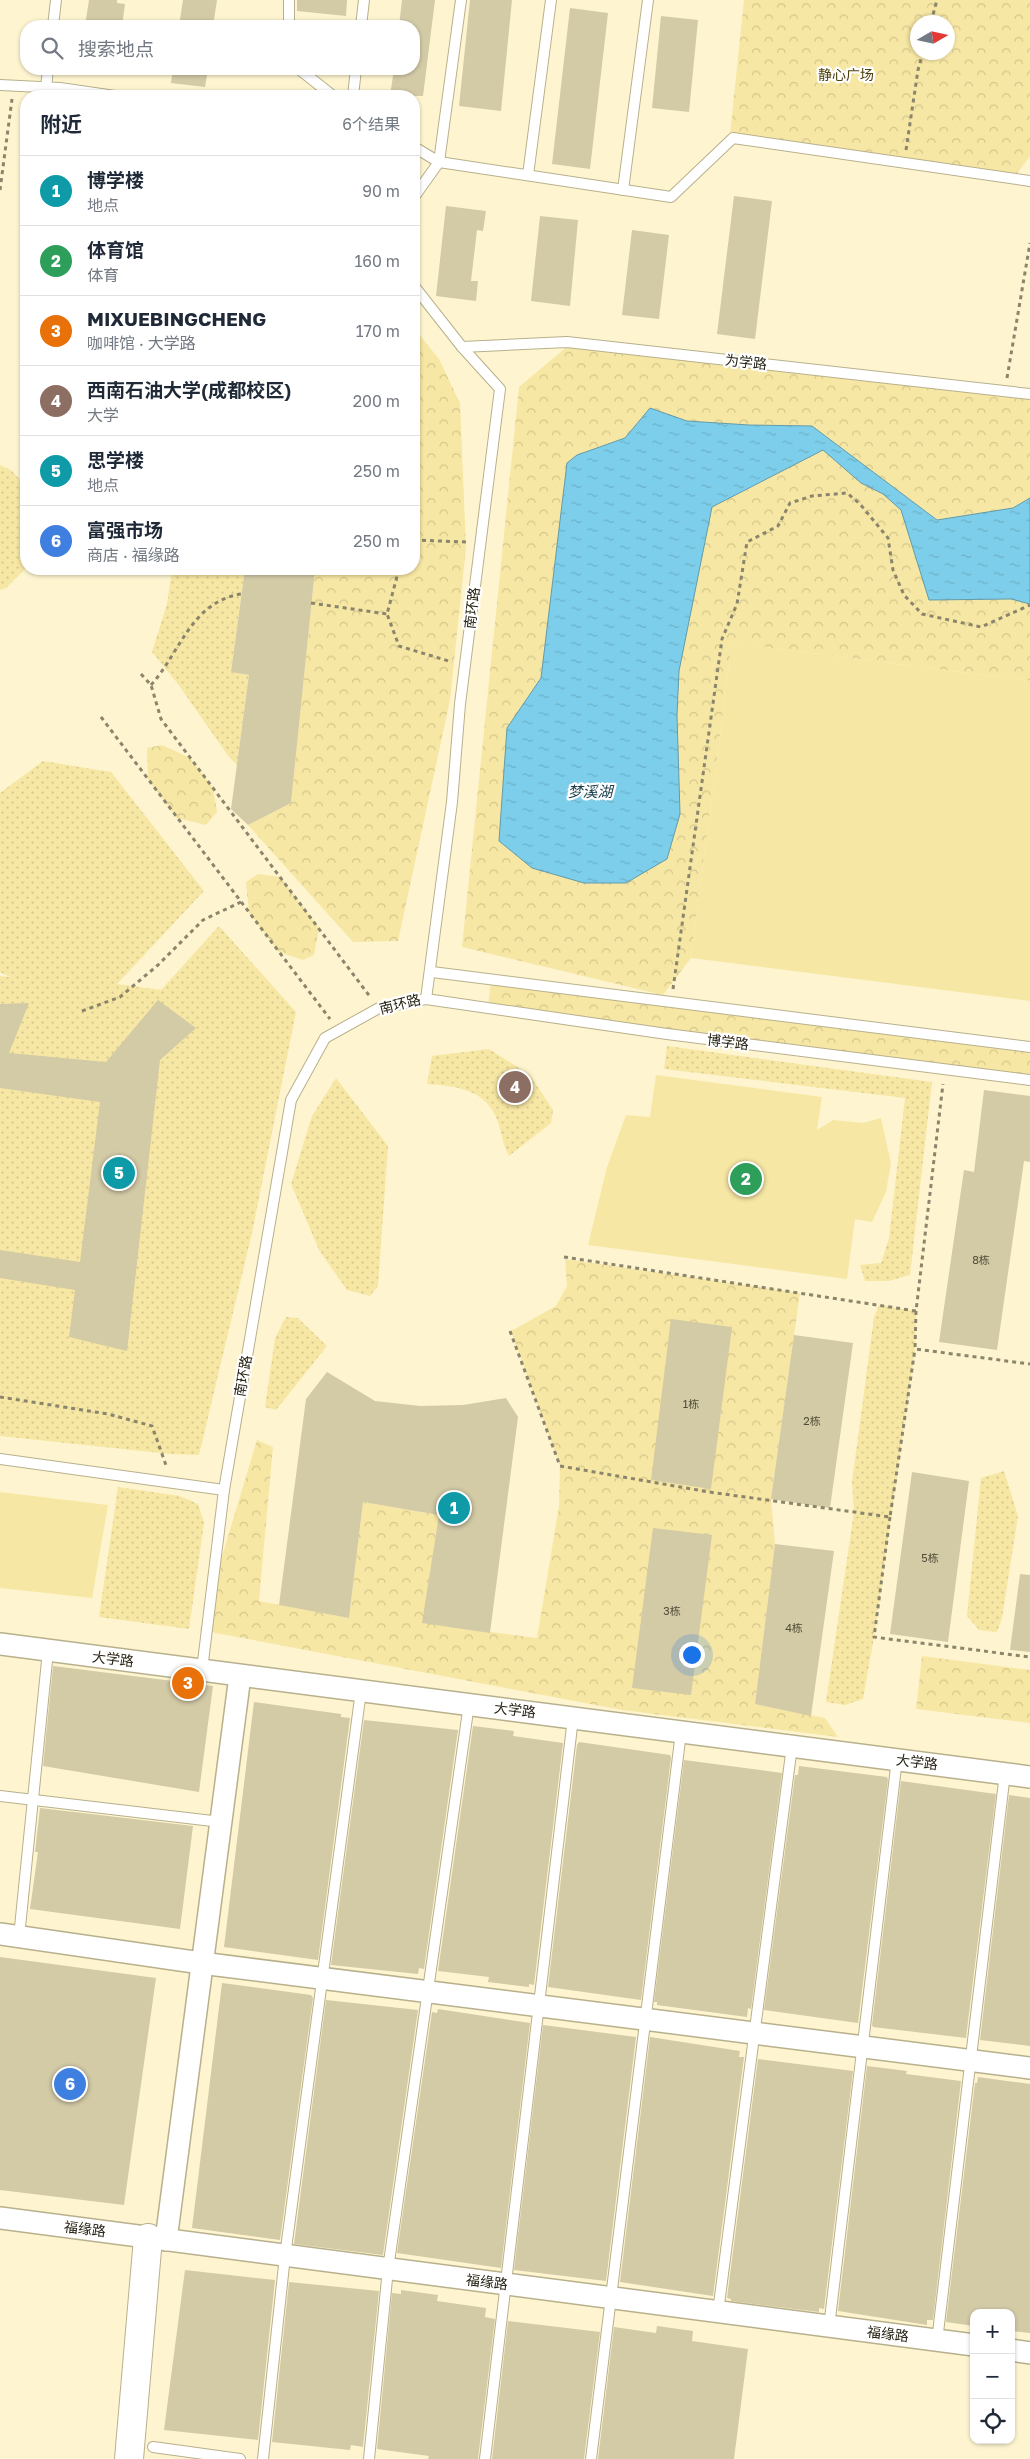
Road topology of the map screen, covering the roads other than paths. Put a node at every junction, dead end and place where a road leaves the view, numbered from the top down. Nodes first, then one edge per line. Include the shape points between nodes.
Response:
1 (56, 0) edge
2 (289, 0) edge
3 (364, 0) edge
4 (462, 0) edge
5 (551, 0) edge
6 (648, 0) edge
7 (54, 20) edge
8 (289, 20) edge
9 (362, 20) edge
10 (47, 75) edge
11 (307, 75) edge
12 (355, 75) edge
13 (0, 85) edge
14 (46, 88) junction
15 (63, 90) edge
16 (325, 90) edge
17 (354, 90) edge
18 (420, 151) edge
19 (439, 162) junction
20 (528, 175) junction
21 (1030, 181) edge
22 (420, 189) edge
23 (623, 190) junction
24 (420, 294) edge
25 (462, 347) junction
26 (1030, 394) edge
27 (432, 972) junction
28 (426, 1000) junction
29 (1030, 1046) edge
30 (1030, 1080) edge
31 (0, 1459) edge
32 (224, 1490) junction
33 (0, 1644) edge
34 (48, 1651) junction
35 (202, 1670) junction
36 (240, 1676) junction
37 (360, 1691) junction
38 (469, 1704) junction
39 (573, 1718) junction
40 (681, 1732) junction
41 (792, 1746) junction
42 (897, 1759) junction
43 (1005, 1773) junction
44 (1030, 1776) edge
45 (0, 1796) edge
46 (33, 1799) junction
47 (221, 1822) junction
48 (10, 1936) edge
49 (201, 1964) junction
50 (322, 1978) junction
51 (428, 1992) junction
52 (539, 2006) junction
53 (646, 2019) junction
54 (755, 2033) junction
55 (862, 2046) junction
56 (970, 2060) junction
57 (1030, 2068) edge
58 (0, 2218) edge
59 (157, 2239) junction
60 (286, 2256) junction
61 (388, 2269) junction
62 (505, 2284) junction
63 (612, 2298) junction
64 (718, 2312) junction
65 (829, 2327) junction
66 (937, 2340) junction
67 (970, 2344) edge
68 (1015, 2351) edge
69 (1030, 2353) edge
70 (153, 2447) dead end
71 (129, 2459) edge
72 (240, 2459) edge
73 (264, 2459) edge
74 (369, 2459) edge
75 (485, 2459) edge
76 (591, 2459) edge

1 - 7 lane
2 - 8 lane
3 - 9 lane
4 - 19 lane
5 - 20 lane
6 - 23 lane
10 - 14 lane
11 - 16 lane
12 - 17 lane
13 - 14 lane
14 - 15 lane
18 - 19 lane
19 - 20 lane
19 - 22 lane
20 - 23 lane
21 - 23 lane via 733,138 671,197
24 - 25 lane, 南环路
25 - 26 lane, 为学路 via 567,342
25 - 27 lane, 南环路 via 500,389 465,665
27 - 28 lane, 南环路
27 - 29 lane
28 - 30 lane, 博学路
28 - 32 lane, 南环路 via 379,1008 325,1038 291,1100
31 - 32 lane
32 - 35 lane, 南环路
33 - 34 street, 大学路
34 - 35 street, 大学路
34 - 46 lane
35 - 36 street, 大学路
36 - 37 street, 大学路
36 - 47 street
37 - 38 street, 大学路
37 - 50 lane
38 - 39 street, 大学路
38 - 51 lane
39 - 40 street, 大学路
39 - 52 lane
40 - 41 street, 大学路
40 - 53 lane
41 - 42 street, 大学路
41 - 54 lane
42 - 43 street, 大学路
42 - 55 lane
43 - 44 street, 大学路
43 - 56 lane
45 - 46 lane
46 - 47 lane
46 - 48 lane
47 - 49 street
48 - 49 street
49 - 50 street
49 - 59 street
50 - 51 street
50 - 60 lane
51 - 52 street
51 - 61 lane
52 - 53 street
52 - 62 lane
53 - 54 street
53 - 63 lane
54 - 55 street
54 - 64 lane
55 - 56 street
55 - 65 lane
56 - 57 street
56 - 66 lane
58 - 59 street, 福缘路
59 - 60 street, 福缘路
59 - 71 street
60 - 61 street, 福缘路
60 - 73 lane
61 - 62 street, 福缘路
61 - 74 lane
62 - 63 street, 福缘路
62 - 75 lane
63 - 64 street, 福缘路
63 - 76 lane
64 - 65 street, 福缘路
65 - 66 street, 福缘路
66 - 67 street, 福缘路
68 - 69 street
70 - 72 lane

